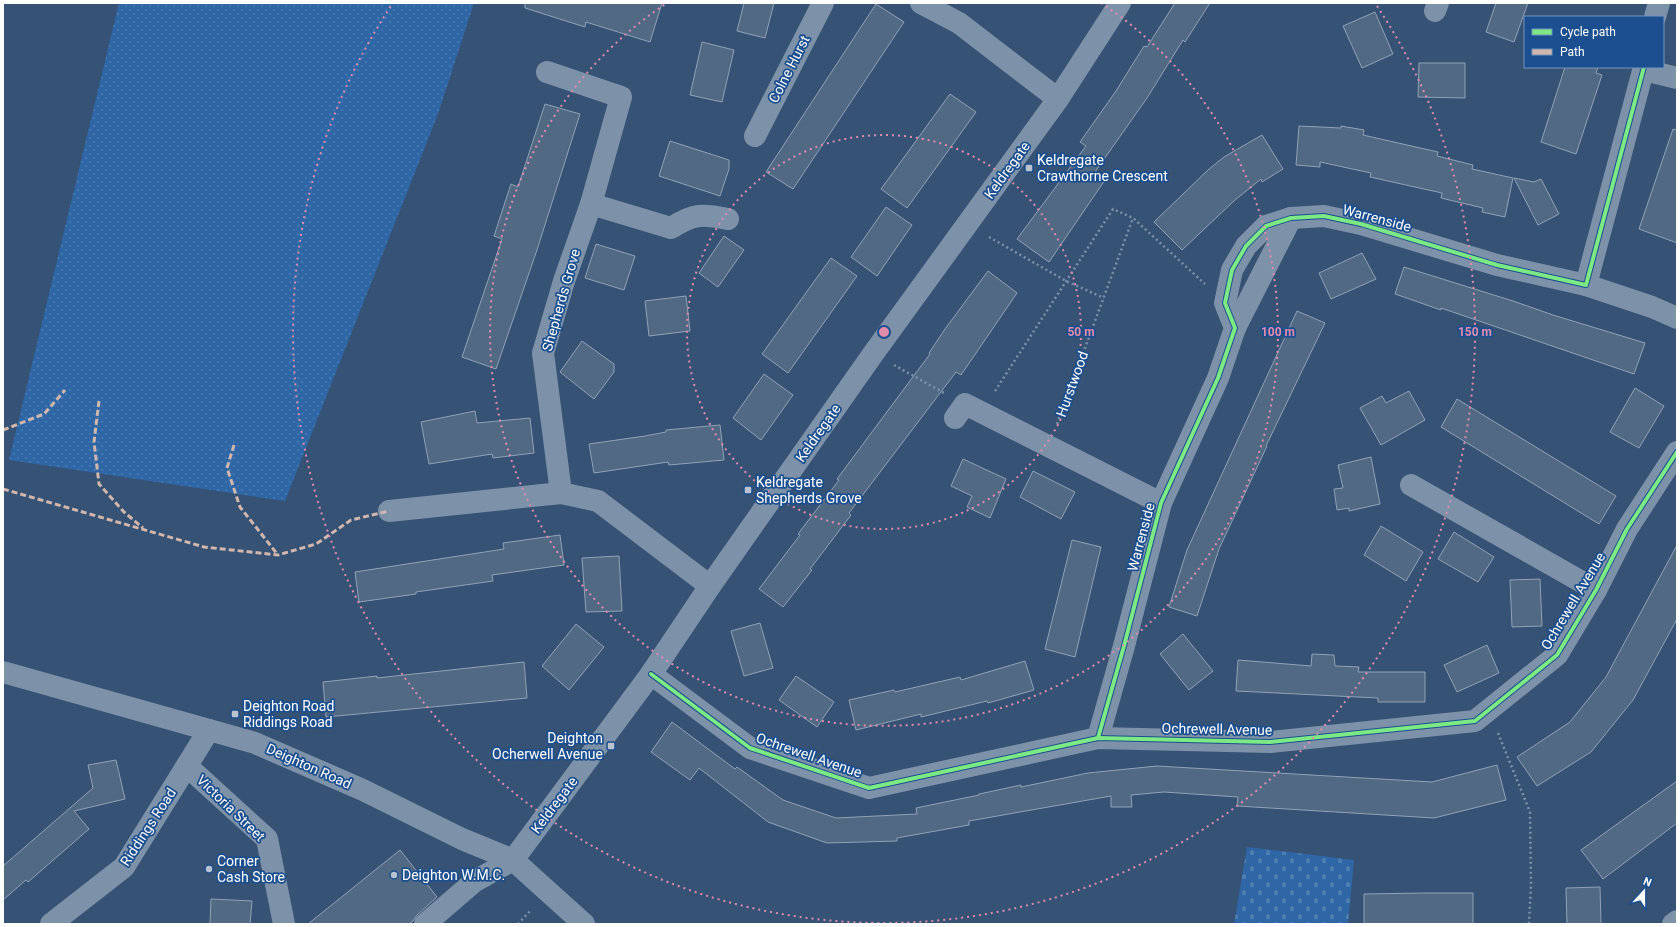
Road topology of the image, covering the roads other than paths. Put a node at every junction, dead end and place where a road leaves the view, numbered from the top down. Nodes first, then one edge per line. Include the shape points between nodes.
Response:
1 (823, 3) edge
2 (921, 3) edge
3 (1120, 3) edge
4 (1658, 3) edge
5 (1655, 16) edge
6 (1644, 68) edge
7 (547, 72) dead end
8 (1677, 78) edge
9 (1058, 99) junction
10 (755, 136) dead end
11 (591, 204) junction
12 (1291, 218) junction
13 (728, 219) dead end
14 (1586, 285) junction
15 (1677, 318) edge
16 (1235, 328) junction
17 (967, 411) road end
18 (1677, 452) edge
19 (1411, 484) dead end
20 (561, 493) junction
21 (1161, 503) junction
22 (389, 511) dead end
23 (710, 586) junction
24 (1596, 590) junction
25 (3, 672) edge
26 (651, 674) junction
27 (209, 730) junction
28 (1098, 738) junction
29 (188, 766) junction
30 (512, 860) junction
31 (1677, 921) edge
32 (51, 924) edge
33 (284, 924) edge
34 (425, 924) edge
35 (584, 924) edge
36 (1673, 924) edge

1 - 10 street, Colne Hurst
2 - 9 street via 959,23
3 - 9 street, Keldregate
4 - 5 street
6 - 8 street
6 - 14 street
7 - 11 street, Shepherds Grove via 620,97
9 - 23 street, Keldregate via 873,354
11 - 13 street via 672,228 686,218 707,215
11 - 20 street, Shepherds Grove via 564,281 543,353
12 - 14 street, Warrenside via 1332,217 1497,265
12 - 16 street, Warrenside
12 - 16 street, Warrenside via 1266,226 1246,246 1232,270 1225,303
14 - 15 street
16 - 21 street, Warrenside via 1218,378
17 - 21 street via 1048,447
18 - 24 street, Ochrewell Avenue via 1627,529
19 - 24 street, Ochrewell Avenue
20 - 22 street
20 - 23 street via 598,501
21 - 28 street, Warrenside
23 - 26 street, Keldregate
24 - 28 street, Ochrewell Avenue via 1557,655 1475,721 1270,742
25 - 27 street, Deighton Road
26 - 28 street, Ochrewell Avenue via 750,748 869,788
26 - 30 street, Keldregate
27 - 29 street, Riddings Road
27 - 30 street, Deighton Road via 255,742
29 - 32 street, Riddings Road via 124,867
29 - 33 street, Victoria Street via 267,839
30 - 34 street via 475,881
30 - 35 street, Deighton Road
31 - 36 street

